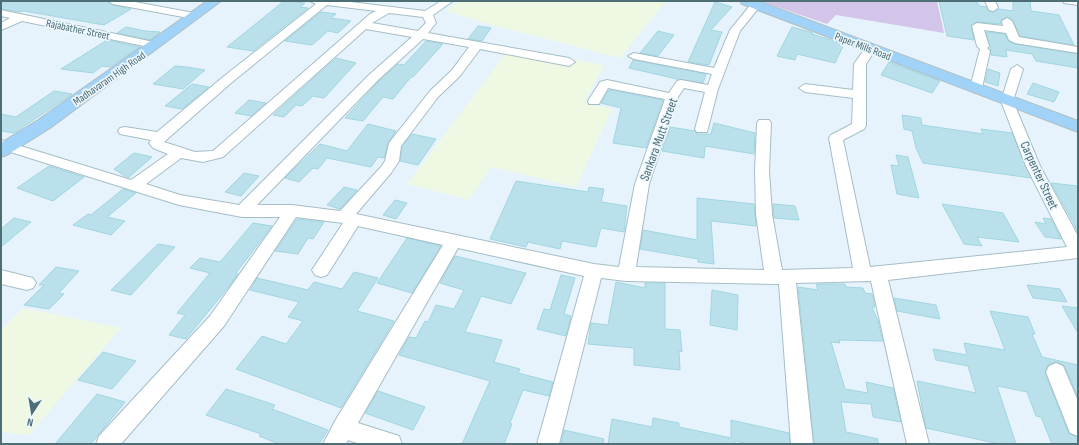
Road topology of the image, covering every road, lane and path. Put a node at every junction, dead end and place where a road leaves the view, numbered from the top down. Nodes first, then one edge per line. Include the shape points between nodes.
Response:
1 (113, 1) edge
2 (215, 1) edge
3 (320, 1) edge
4 (448, 1) edge
5 (1068, 1) edge
6 (343, 2) edge
7 (1078, 2) edge
8 (751, 3) edge
9 (388, 9) junction
10 (1, 13) edge
11 (427, 14) junction
12 (194, 16) junction
13 (21, 17) junction
14 (364, 24) junction
15 (1, 27) edge
16 (421, 35) junction
17 (154, 45) junction
18 (477, 45) junction
19 (870, 49) junction
20 (1078, 50) edge
21 (634, 56) dead end
22 (569, 62) dead end
23 (1017, 69) dead end
24 (719, 72) junction
25 (805, 88) dead end
26 (712, 89) junction
27 (978, 89) junction
28 (860, 95) junction
29 (672, 97) junction
30 (1008, 98) junction
31 (594, 101) dead end
32 (1078, 121) edge
33 (764, 123) dead end
34 (1078, 127) edge
35 (702, 129) dead end
36 (125, 131) dead end
37 (160, 137) junction
38 (4, 147) edge
39 (178, 153) junction
40 (133, 186) junction
41 (242, 210) junction
42 (292, 211) junction
43 (349, 218) junction
44 (454, 241) junction
45 (1078, 251) edge
46 (321, 270) dead end
47 (594, 271) junction
48 (626, 274) junction
49 (871, 274) junction
50 (781, 276) junction
51 (1, 277) edge
52 (27, 283) dead end
53 (1056, 372) dead end
54 (1078, 426) edge
55 (339, 436) edge
56 (107, 444) edge
57 (391, 444) edge
58 (548, 444) edge
59 (802, 444) edge
60 (918, 444) edge

1 - 12 street
2 - 12 main road, Madhavaram High Road
3 - 6 street
3 - 37 street
4 - 11 street
5 - 7 street
6 - 9 street
8 - 19 main road, Paper Mills Road
8 - 24 street via 735,30
9 - 11 street
9 - 14 street
10 - 13 street, Rajabather Street
11 - 16 street via 431,23
12 - 17 main road, Madhavaram High Road
13 - 15 street
13 - 17 street, Rajabather Street
14 - 16 street
14 - 39 street via 218,154 199,157
16 - 18 street
16 - 41 street via 374,77
17 - 38 main road, Madhavaram High Road
18 - 22 street
18 - 43 street via 456,73 434,94 394,146 392,161
19 - 27 main road, Paper Mills Road
19 - 28 street via 860,64
20 - 27 street via 1011,30 982,44
21 - 24 street
23 - 30 street
24 - 26 street
25 - 28 street
26 - 29 street, Sankara Mutt Street via 681,84
26 - 35 street
27 - 30 main road, Paper Mills Road
28 - 49 street via 859,126 836,138
29 - 31 street via 607,84
29 - 48 street, Sankara Mutt Street via 642,184
30 - 32 main road, Paper Mills Road
30 - 34 main road, Paper Mills Road
30 - 45 street, Carpenter Street via 1033,166
33 - 50 street via 764,214
36 - 37 street
37 - 39 street via 156,142 158,145
38 - 40 street
39 - 40 street
40 - 41 street via 179,200
41 - 42 street
42 - 43 street
42 - 56 street via 217,321
43 - 44 street
43 - 46 street
44 - 47 street
44 - 55 street
45 - 49 street
47 - 48 street
47 - 58 street
48 - 50 street
49 - 50 street
49 - 60 street
50 - 59 street
51 - 52 street
53 - 54 street
55 - 57 street

